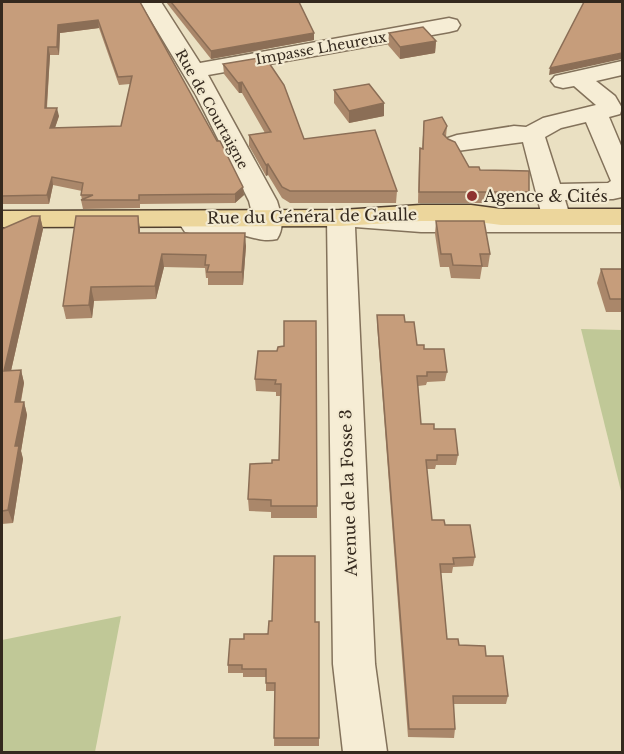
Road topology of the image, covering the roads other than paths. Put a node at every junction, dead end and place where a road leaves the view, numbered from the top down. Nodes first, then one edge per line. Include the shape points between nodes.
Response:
1 (178, 2) edge
2 (152, 4) edge
3 (449, 25) dead end
4 (622, 68) edge
5 (192, 71) junction
6 (596, 113) junction
7 (531, 135) junction
8 (458, 143) edge
9 (622, 177) edge
10 (622, 186) edge
11 (552, 204) junction
12 (622, 217) edge
13 (2, 219) edge
14 (622, 224) edge
15 (341, 225) junction
16 (2, 226) edge
17 (268, 226) junction
18 (622, 232) edge
19 (2, 234) edge
20 (365, 753) edge

1 - 2 street
2 - 5 street, Rue de Courtaigne
3 - 5 street, Impasse Lheureux
4 - 6 street via 569,80 606,100 611,108
5 - 17 street, Rue de Courtaigne via 263,201
6 - 7 street via 552,123
6 - 9 street
7 - 8 street
7 - 11 street
10 - 11 street
11 - 12 main road, Rue du Général de Gaulle
11 - 15 main road, Rue du Général de Gaulle via 501,218 471,213 421,213
13 - 17 main road, Rue du Général de Gaulle
14 - 15 street
15 - 17 main road
15 - 18 main road via 501,232
15 - 20 street, Avenue de la Fosse 3 via 354,664
16 - 17 street
17 - 19 main road

